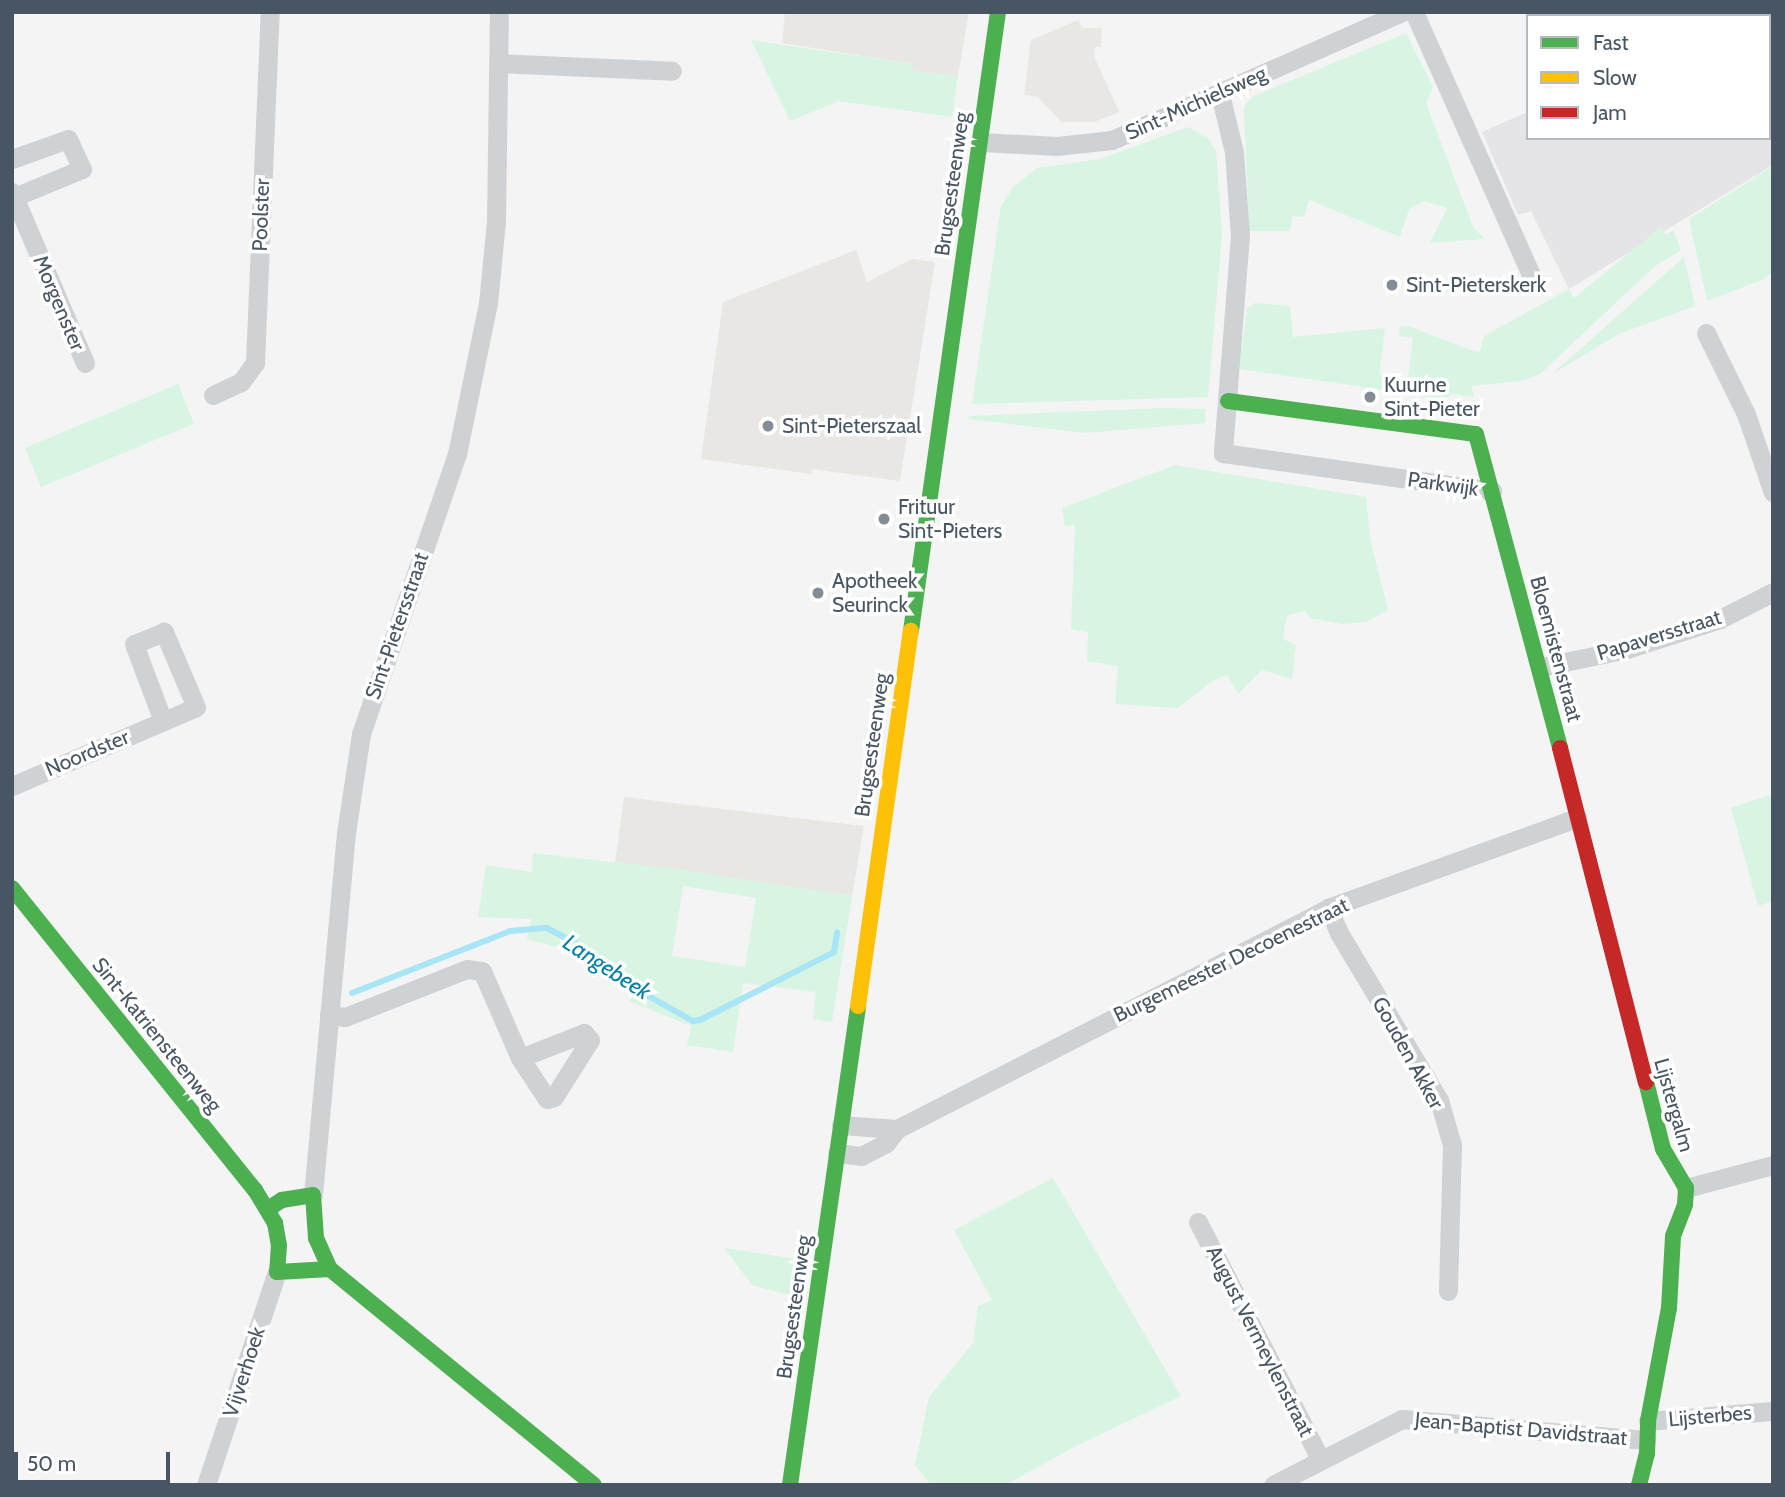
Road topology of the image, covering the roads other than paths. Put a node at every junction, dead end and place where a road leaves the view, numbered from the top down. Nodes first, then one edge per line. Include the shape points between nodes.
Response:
1 (270, 12) edge
2 (499, 12) edge
3 (998, 12) edge
4 (1402, 12) edge
5 (1414, 12) edge
6 (499, 62) junction
7 (672, 71) dead end
8 (1220, 94) junction
9 (980, 142) junction
10 (12, 159) edge
11 (14, 200) edge
12 (1534, 281) dead end
13 (1706, 333) dead end
14 (85, 363) dead end
15 (213, 395) dead end
16 (1228, 401) junction
17 (1492, 491) junction
18 (1773, 493) edge
19 (1773, 592) edge
20 (1541, 667) junction
21 (163, 721) dead end
22 (12, 786) edge
23 (1577, 818) junction
24 (12, 888) edge
25 (1328, 908) junction
26 (328, 1015) junction
27 (520, 1058) dead end
28 (841, 1125) junction
29 (897, 1129) junction
30 (837, 1153) junction
31 (1773, 1166) edge
32 (1686, 1188) junction
33 (313, 1195) junction
34 (268, 1209) junction
35 (1198, 1222) dead end
36 (330, 1269) junction
37 (277, 1272) junction
38 (1448, 1291) dead end
39 (1773, 1411) edge
40 (1647, 1431) junction
41 (1321, 1460) junction
42 (212, 1481) edge
43 (594, 1485) edge
44 (790, 1485) edge
45 (1273, 1485) edge
46 (1639, 1485) edge

1 - 15 street, Poolster via 255,363 241,382
2 - 6 street, Sint-Pietersstraat
3 - 9 street, Brugsesteenweg
4 - 8 street, Sint-Michielsweg
5 - 12 street
6 - 7 street
6 - 26 street, Sint-Pietersstraat via 496,222 486,316 457,454 361,734
8 - 9 street, Sint-Michielsweg via 1094,145
8 - 16 street, Parkwijk via 1234,152 1240,235
9 - 28 street, Brugsesteenweg
10 - 11 street, Morgenster via 68,139 82,169
11 - 14 street, Morgenster
13 - 18 street via 1746,414
16 - 17 street, Parkwijk via 1476,434
16 - 17 street, Parkwijk via 1223,453
17 - 20 street, Bloemistenstraat
19 - 20 street, Papaversstraat via 1720,619 1627,649
20 - 23 street, Bloemistenstraat
21 - 22 street, Noordster
23 - 25 street, Burgemeester Decoenestraat
23 - 32 street, Lijstergalm via 1663,1149
24 - 34 street, Sint-Katriensteenweg
25 - 29 street, Burgemeester Decoenestraat
25 - 38 street, Gouden Akker via 1439,1100 1452,1145
26 - 27 street via 345,1017 467,969 482,971
26 - 33 street, Sint-Pietersstraat
28 - 29 street
28 - 30 street, Brugsesteenweg
29 - 30 street, Burgemeester Decoenestraat via 886,1143 861,1156
30 - 44 street, Brugsesteenweg
31 - 32 street
32 - 40 street via 1673,1236 1669,1308
33 - 34 street via 282,1200
33 - 36 street via 316,1238
34 - 37 street, Sint-Katriensteenweg via 279,1245
35 - 41 street, August Vermeylenstraat
36 - 37 street
36 - 43 street
37 - 42 street, Vijverhoek
39 - 40 street, Lijsterbes
40 - 41 street, Jean-Baptist Davidstraat via 1402,1419
40 - 46 street
41 - 45 street, Jean-Baptist Davidstraat

